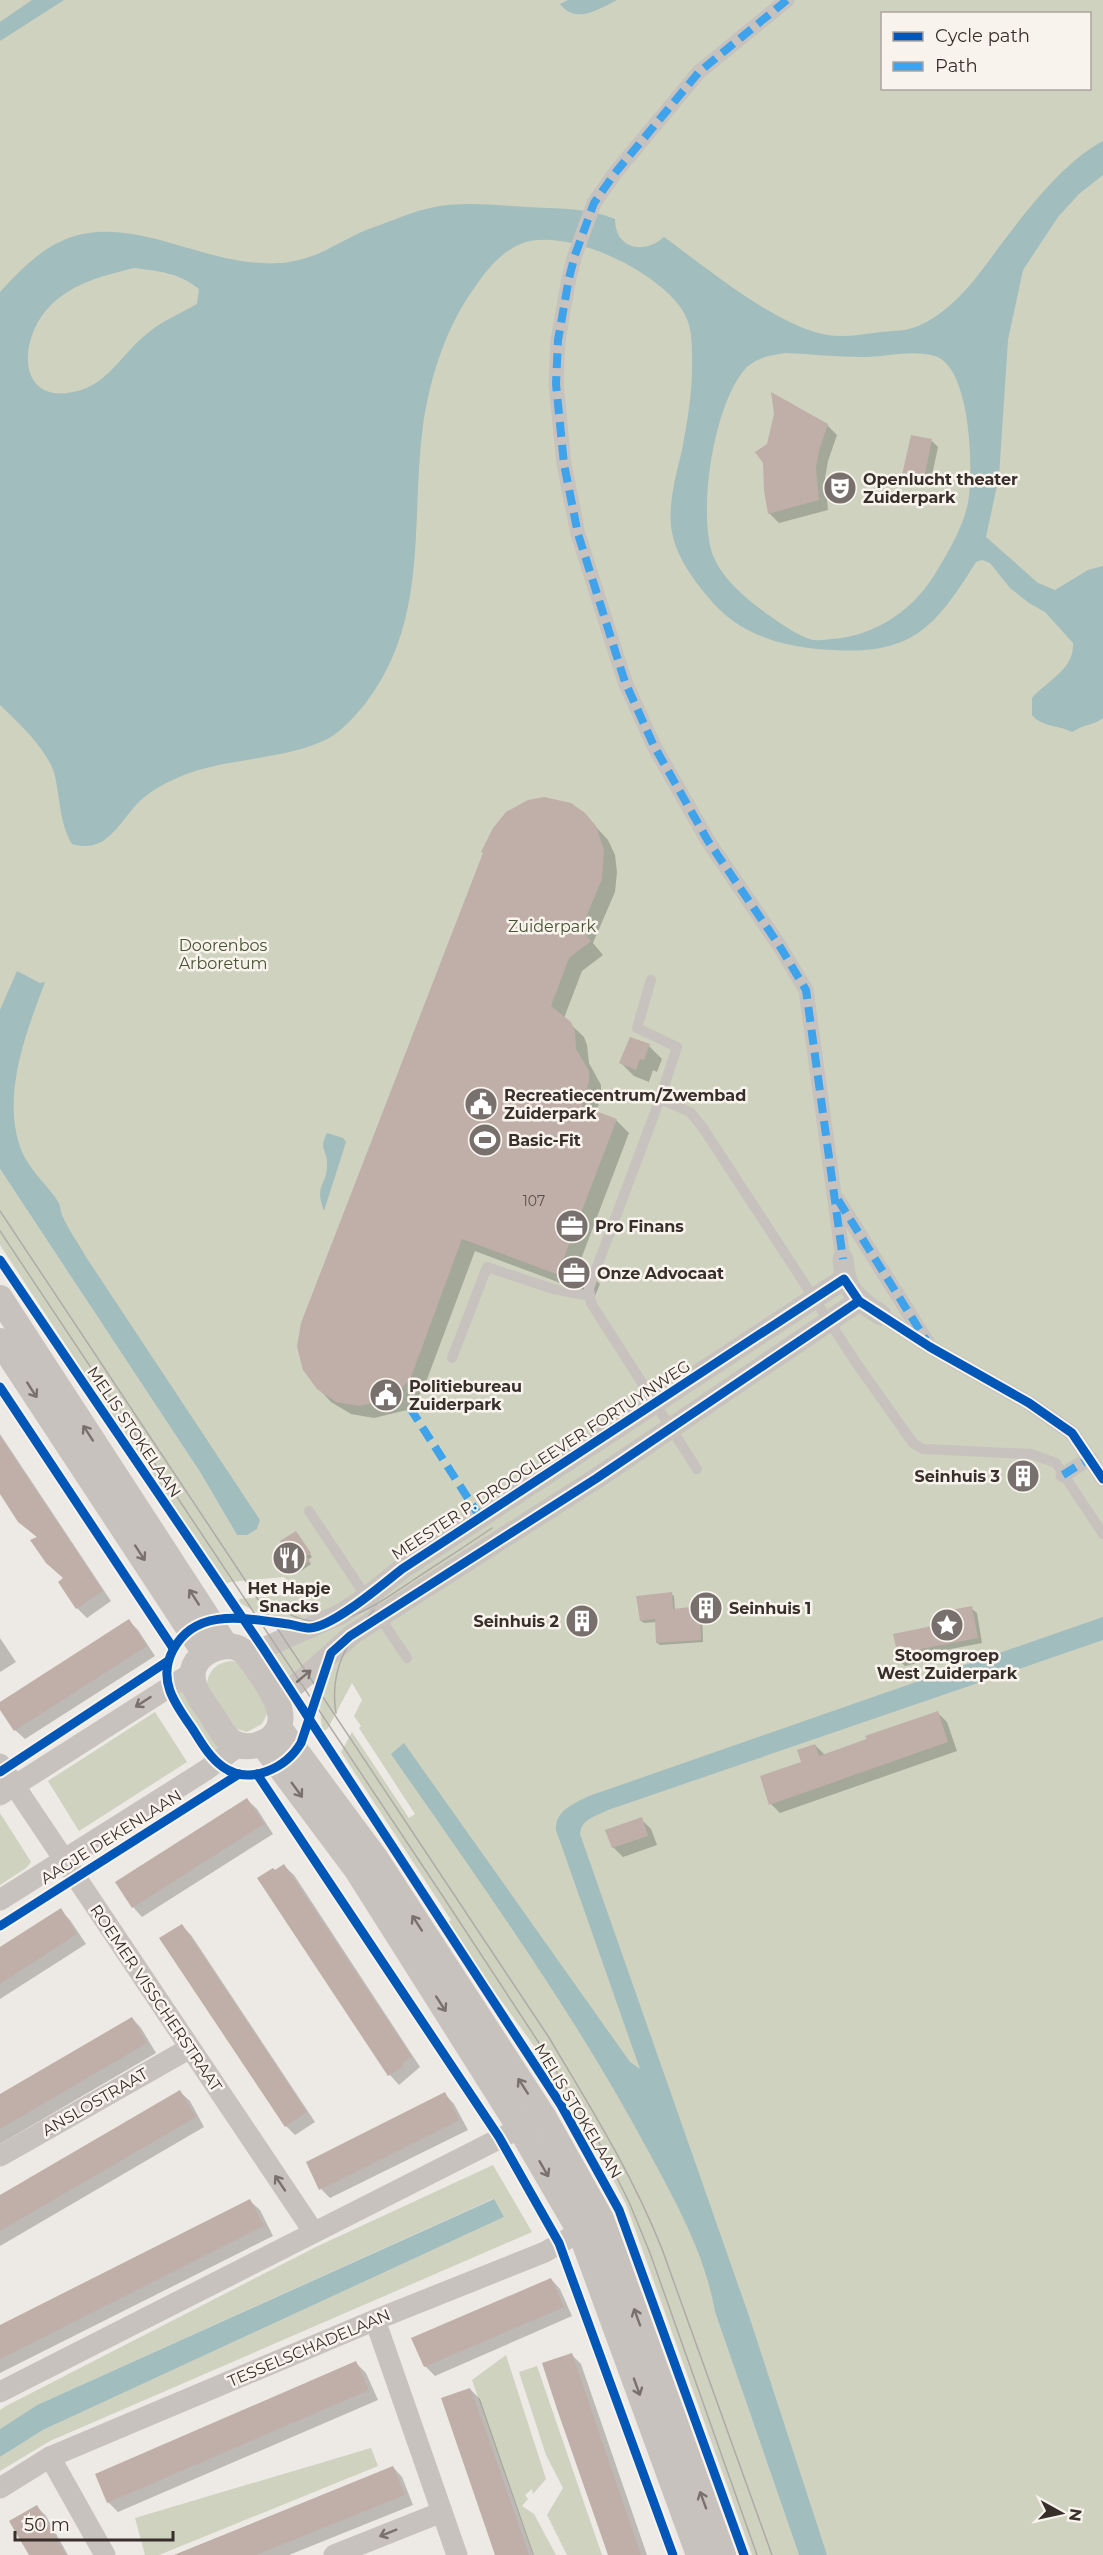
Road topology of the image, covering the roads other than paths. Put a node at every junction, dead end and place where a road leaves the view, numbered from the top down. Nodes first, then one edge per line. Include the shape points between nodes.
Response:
1 (787, 0) edge
2 (651, 980) dead end
3 (660, 1099) junction
4 (835, 1195) junction
5 (843, 1269) junction
6 (590, 1296) junction
7 (0, 1298) edge
8 (815, 1300) junction
9 (859, 1301) junction
10 (881, 1315) joint
11 (829, 1322) junction
12 (0, 1341) edge
13 (930, 1347) junction
14 (452, 1358) dead end
15 (654, 1403) junction
16 (670, 1428) junction
17 (1090, 1458) junction
18 (697, 1469) dead end
19 (1064, 1475) junction
20 (1103, 1479) edge
21 (309, 1511) dead end
22 (1103, 1534) edge
23 (367, 1597) junction
24 (380, 1616) junction
25 (218, 1656) junction
26 (407, 1658) dead end
27 (278, 1701) junction
28 (260, 1739) junction
29 (0, 1764) edge
30 (7, 1790) edge
31 (63, 1859) junction
32 (0, 1900) edge
33 (190, 2048) junction
34 (532, 2122) junction
35 (0, 2156) edge
36 (591, 2226) junction
37 (313, 2231) junction
38 (375, 2320) junction
39 (0, 2392) edge
40 (50, 2457) junction
41 (0, 2488) edge
42 (442, 2512) junction
43 (105, 2555) edge
44 (334, 2555) edge
45 (457, 2555) edge
46 (699, 2555) edge
47 (723, 2555) edge

1 - 4 street via 699,72 594,203 575,255 561,321 556,384 564,464 578,534 625,682 654,746 708,841 806,990
2 - 3 lane via 636,1028 676,1047
3 - 6 lane via 593,1271
3 - 8 lane via 690,1112 703,1128
4 - 5 street
4 - 13 street
5 - 8 street, MEESTER P. DROOGLEEVER FORTUYNWEG
5 - 9 street
6 - 14 lane via 553,1289 487,1267
6 - 15 lane
25 -> 7 street
8 - 11 lane
8 - 15 street, MEESTER P. DROOGLEEVER FORTUYNWEG
9 - 10 street
9 - 11 street
10 - 13 street
11 - 16 street
11 - 19 lane via 913,1443 923,1449 1031,1454 1056,1463
12 -> 25 street
13 - 17 street via 1072,1432
15 - 16 lane
15 - 23 street, MEESTER P. DROOGLEEVER FORTUYNWEG via 402,1569
16 - 18 lane
16 - 24 street
17 - 19 street
17 - 20 street
19 - 22 lane
21 - 23 lane
23 - 24 lane
23 - 25 street, MEESTER P. DROOGLEEVER FORTUYNWEG via 331,1619
24 - 26 lane
27 -> 24 street via 350,1636
25 - 27 street
25 - 28 street via 194,1687 227,1738
25 -> 30 street
27 - 28 street via 282,1719
28 - 31 street, AAGJE DEKENLAAN
28 - 34 street via 357,1870
29 - 30 street, ROEMER VISSCHERSTRAAT
30 - 31 street, ROEMER VISSCHERSTRAAT
31 - 32 street, AAGJE DEKENLAAN
31 - 33 street, ROEMER VISSCHERSTRAAT
33 - 35 street, ANSLOSTRAAT
37 -> 33 street, ROEMER VISSCHERSTRAAT
34 - 36 street
34 - 37 street
36 - 38 street, TESSELSCHADELAAN via 545,2252
36 -> 46 street
47 -> 36 street
37 - 39 street
38 - 40 street, TESSELSCHADELAAN
38 - 42 street
40 - 41 street, TESSELSCHADELAAN
40 - 43 street
42 -> 44 street
42 - 45 street

